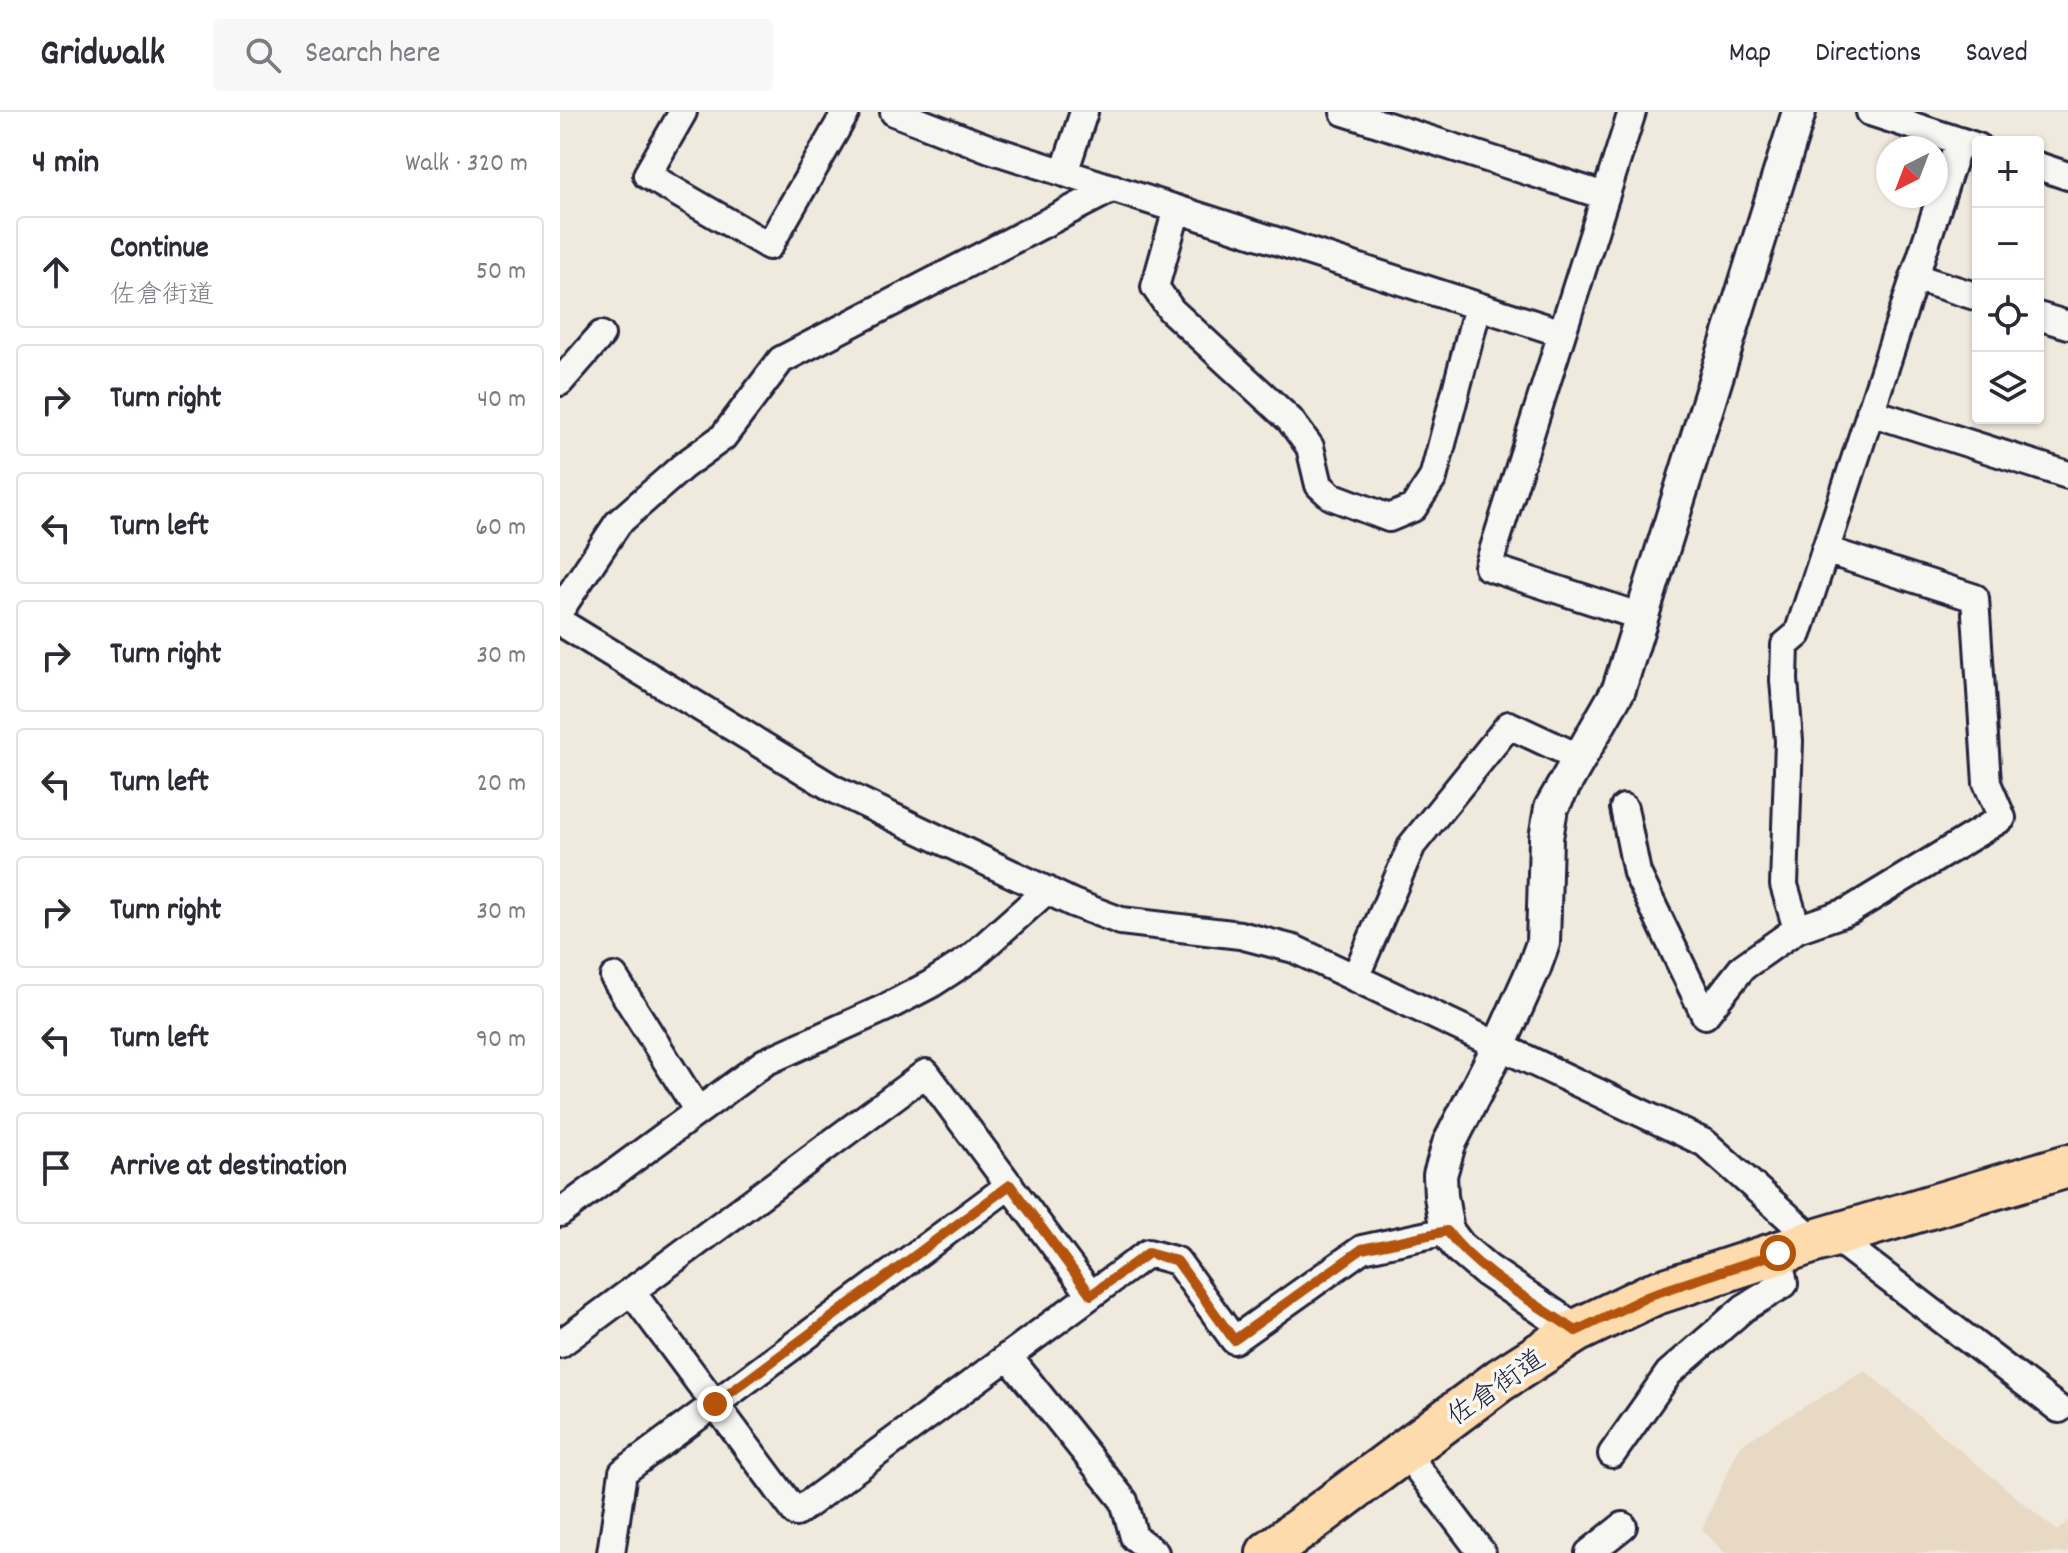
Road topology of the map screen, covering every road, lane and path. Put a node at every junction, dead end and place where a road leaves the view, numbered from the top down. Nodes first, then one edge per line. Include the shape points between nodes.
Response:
1 (683, 112) edge
2 (846, 112) edge
3 (894, 112) edge
4 (1084, 112) edge
5 (1344, 112) edge
6 (1632, 112) edge
7 (1799, 112) edge
8 (1870, 112) edge
9 (1968, 144) edge
10 (2044, 168) edge
11 (1064, 173) junction
12 (2068, 176) edge
13 (1113, 188) junction
14 (1605, 196) junction
15 (1177, 209) junction
16 (1914, 277) junction
17 (1972, 295) edge
18 (1478, 306) junction
19 (2044, 318) edge
20 (2068, 325) edge
21 (1562, 333) junction
22 (601, 335) dead end
23 (560, 382) edge
24 (1870, 412) junction
25 (2068, 475) edge
26 (1825, 550) junction
27 (560, 610) edge
28 (1642, 617) junction
29 (560, 622) edge
30 (1580, 758) junction
31 (1624, 808) dead end
32 (1047, 890) junction
33 (1797, 929) junction
34 (614, 977) dead end
35 (1355, 978) junction
36 (1499, 1046) junction
37 (698, 1111) junction
38 (2068, 1166) edge
39 (1010, 1185) junction
40 (560, 1213) edge
41 (1447, 1231) junction
42 (1809, 1243) junction
43 (631, 1291) junction
44 (1091, 1295) junction
45 (1576, 1331) junction
46 (560, 1344) edge
47 (1008, 1356) junction
48 (715, 1404) junction
49 (2059, 1409) dead end
50 (1405, 1452) junction
51 (1612, 1454) dead end
52 (1623, 1526) dead end
53 (611, 1553) edge
54 (1155, 1553) edge
55 (1268, 1553) edge
56 (1482, 1553) edge
57 (1589, 1553) edge

1 - 2 street via 647,175 769,246
3 - 11 street
4 - 11 street
5 - 14 street
6 - 14 street
7 - 28 street
8 - 9 street
9 - 16 street
10 - 12 street
11 - 13 street
13 - 15 street
13 - 27 street via 781,360 723,437 618,523
14 - 21 street
15 - 18 street
15 - 18 street via 1155,287 1171,310 1290,420 1310,447 1319,485 1331,496 1389,518 1413,508 1433,478
16 - 17 street
16 - 24 street
18 - 21 street
19 - 20 street
21 - 28 street via 1488,567
22 - 23 street
24 - 25 street
24 - 26 street
26 - 33 street via 1798,634 1785,645 1789,741 1784,885
26 - 33 street via 1975,598 1987,783 2002,818 1861,904
28 - 30 street via 1619,689
29 - 32 street via 834,789
30 - 35 street via 1509,725 1412,845
30 - 36 street via 1551,808 1543,943
31 - 33 street via 1637,873 1705,1015 1743,967
32 - 35 street via 1121,921 1240,935 1294,949
32 - 37 street via 971,958 931,984 765,1062
34 - 37 street
35 - 36 street
36 - 41 street via 1440,1175
36 - 42 street via 1705,1143
37 - 40 street
38 - 42 main road, 佐倉街道
39 - 43 street via 926,1073
39 - 44 street
39 - 48 street
41 - 44 street via 1362,1249 1234,1340 1177,1261 1148,1253
41 - 45 street via 1486,1270
42 - 45 main road, 佐倉街道 via 1653,1294
42 - 49 street
42 - 51 street via 1784,1284 1744,1308 1669,1373
43 - 46 street
43 - 48 street
44 - 47 street
45 - 50 main road, 佐倉街道
47 - 48 street via 796,1513
47 - 54 street via 1124,1501 1134,1537
48 - 53 street via 623,1472
50 - 55 main road, 佐倉街道
50 - 56 street
52 - 57 street

